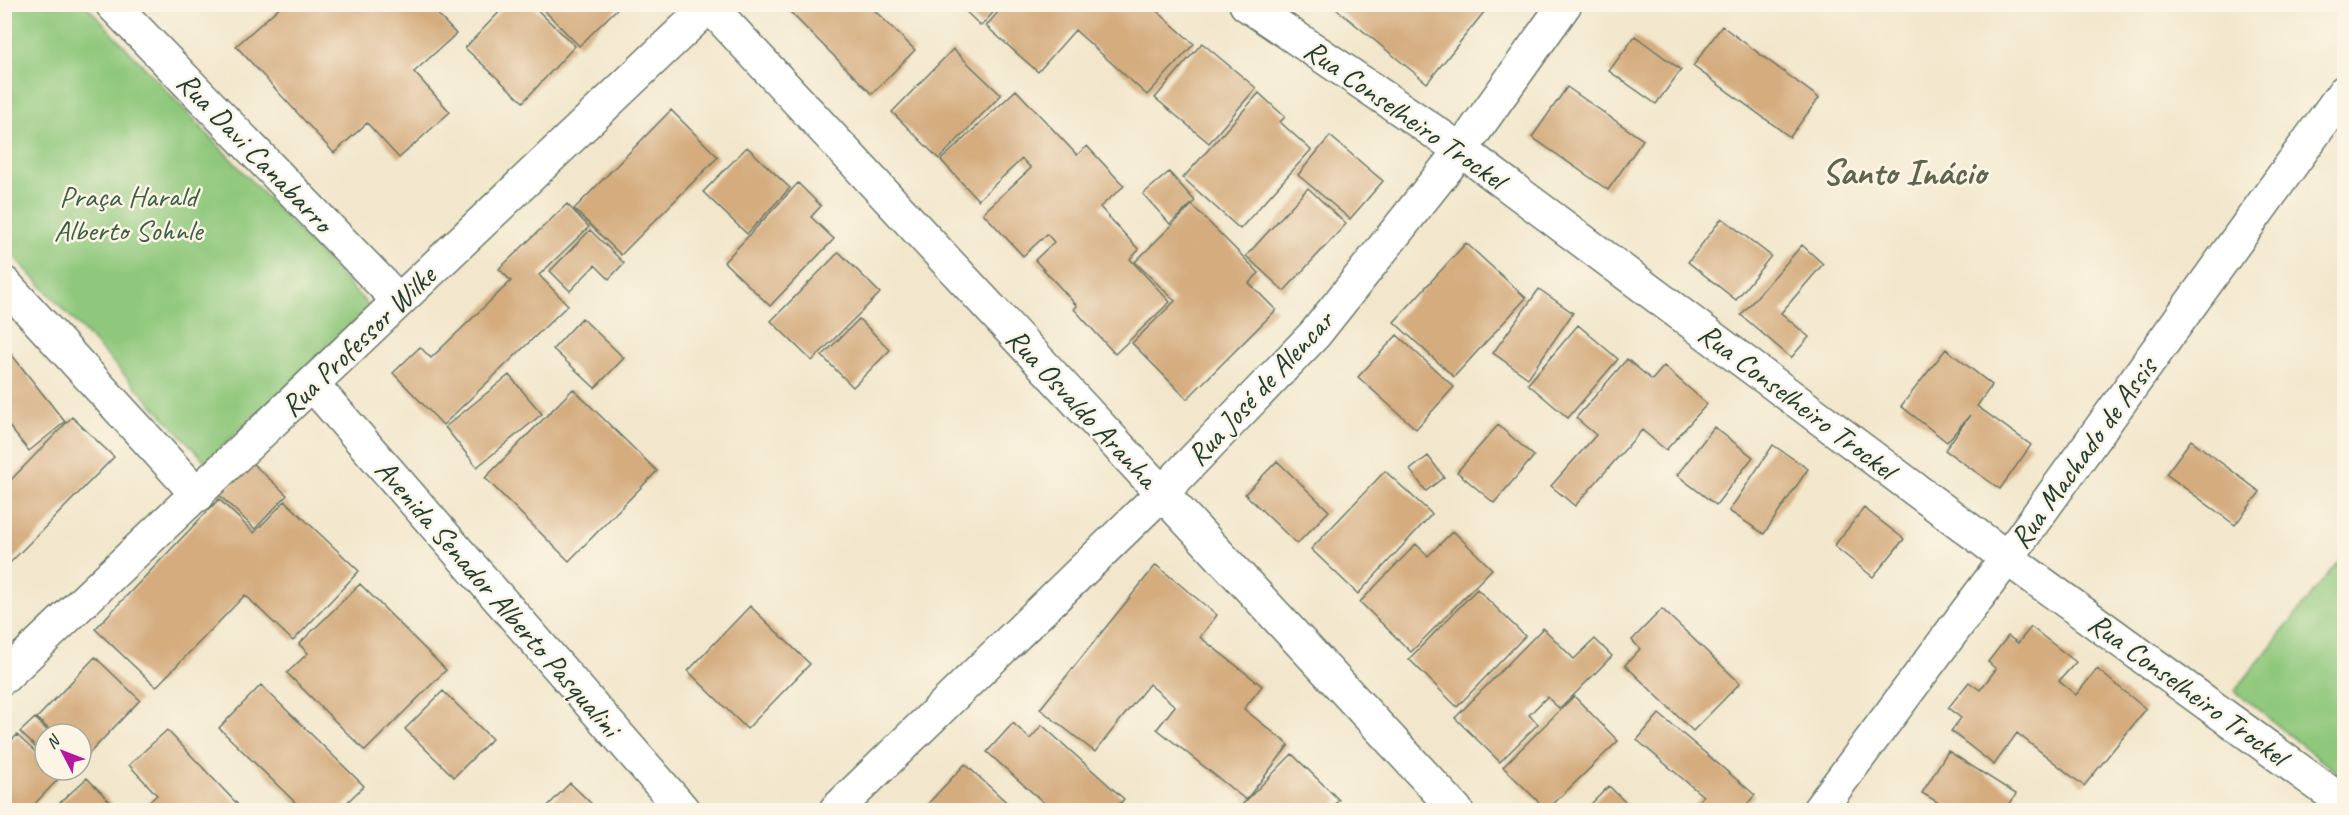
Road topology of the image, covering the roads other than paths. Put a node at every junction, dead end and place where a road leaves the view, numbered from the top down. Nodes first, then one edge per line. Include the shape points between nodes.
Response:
1 (112, 4) edge
2 (1246, 4) edge
3 (1565, 4) edge
4 (710, 5) edge
5 (2344, 92) edge
6 (1461, 150) junction
7 (4, 283) edge
8 (398, 300) junction
9 (313, 385) junction
10 (1161, 494) junction
11 (198, 495) junction
12 (2007, 558) junction
13 (4, 677) edge
14 (2344, 803) edge
15 (683, 810) edge
16 (836, 810) edge
17 (1456, 810) edge
18 (1819, 810) edge

1 - 8 street, Rua Davi Canabarro
2 - 6 street, Rua Conselheiro Trockel
3 - 6 street, Rua José de Alencar
4 - 8 street, Rua Professor Wilke
4 - 10 street, Rua Osvaldo Aranha
5 - 12 street, Rua Machado de Assis
6 - 10 street, Rua José de Alencar via 1315,334
6 - 12 street, Rua Conselheiro Trockel
7 - 11 street
8 - 9 street, Rua Professor Wilke
9 - 11 street, Rua Professor Wilke
9 - 15 street, Avenida Senador Alberto Pasqualini
10 - 16 street, Rua José de Alencar
10 - 17 street, Rua Osvaldo Aranha
11 - 13 street, Rua Professor Wilke
12 - 14 street, Rua Conselheiro Trockel
12 - 18 street, Rua Machado de Assis

